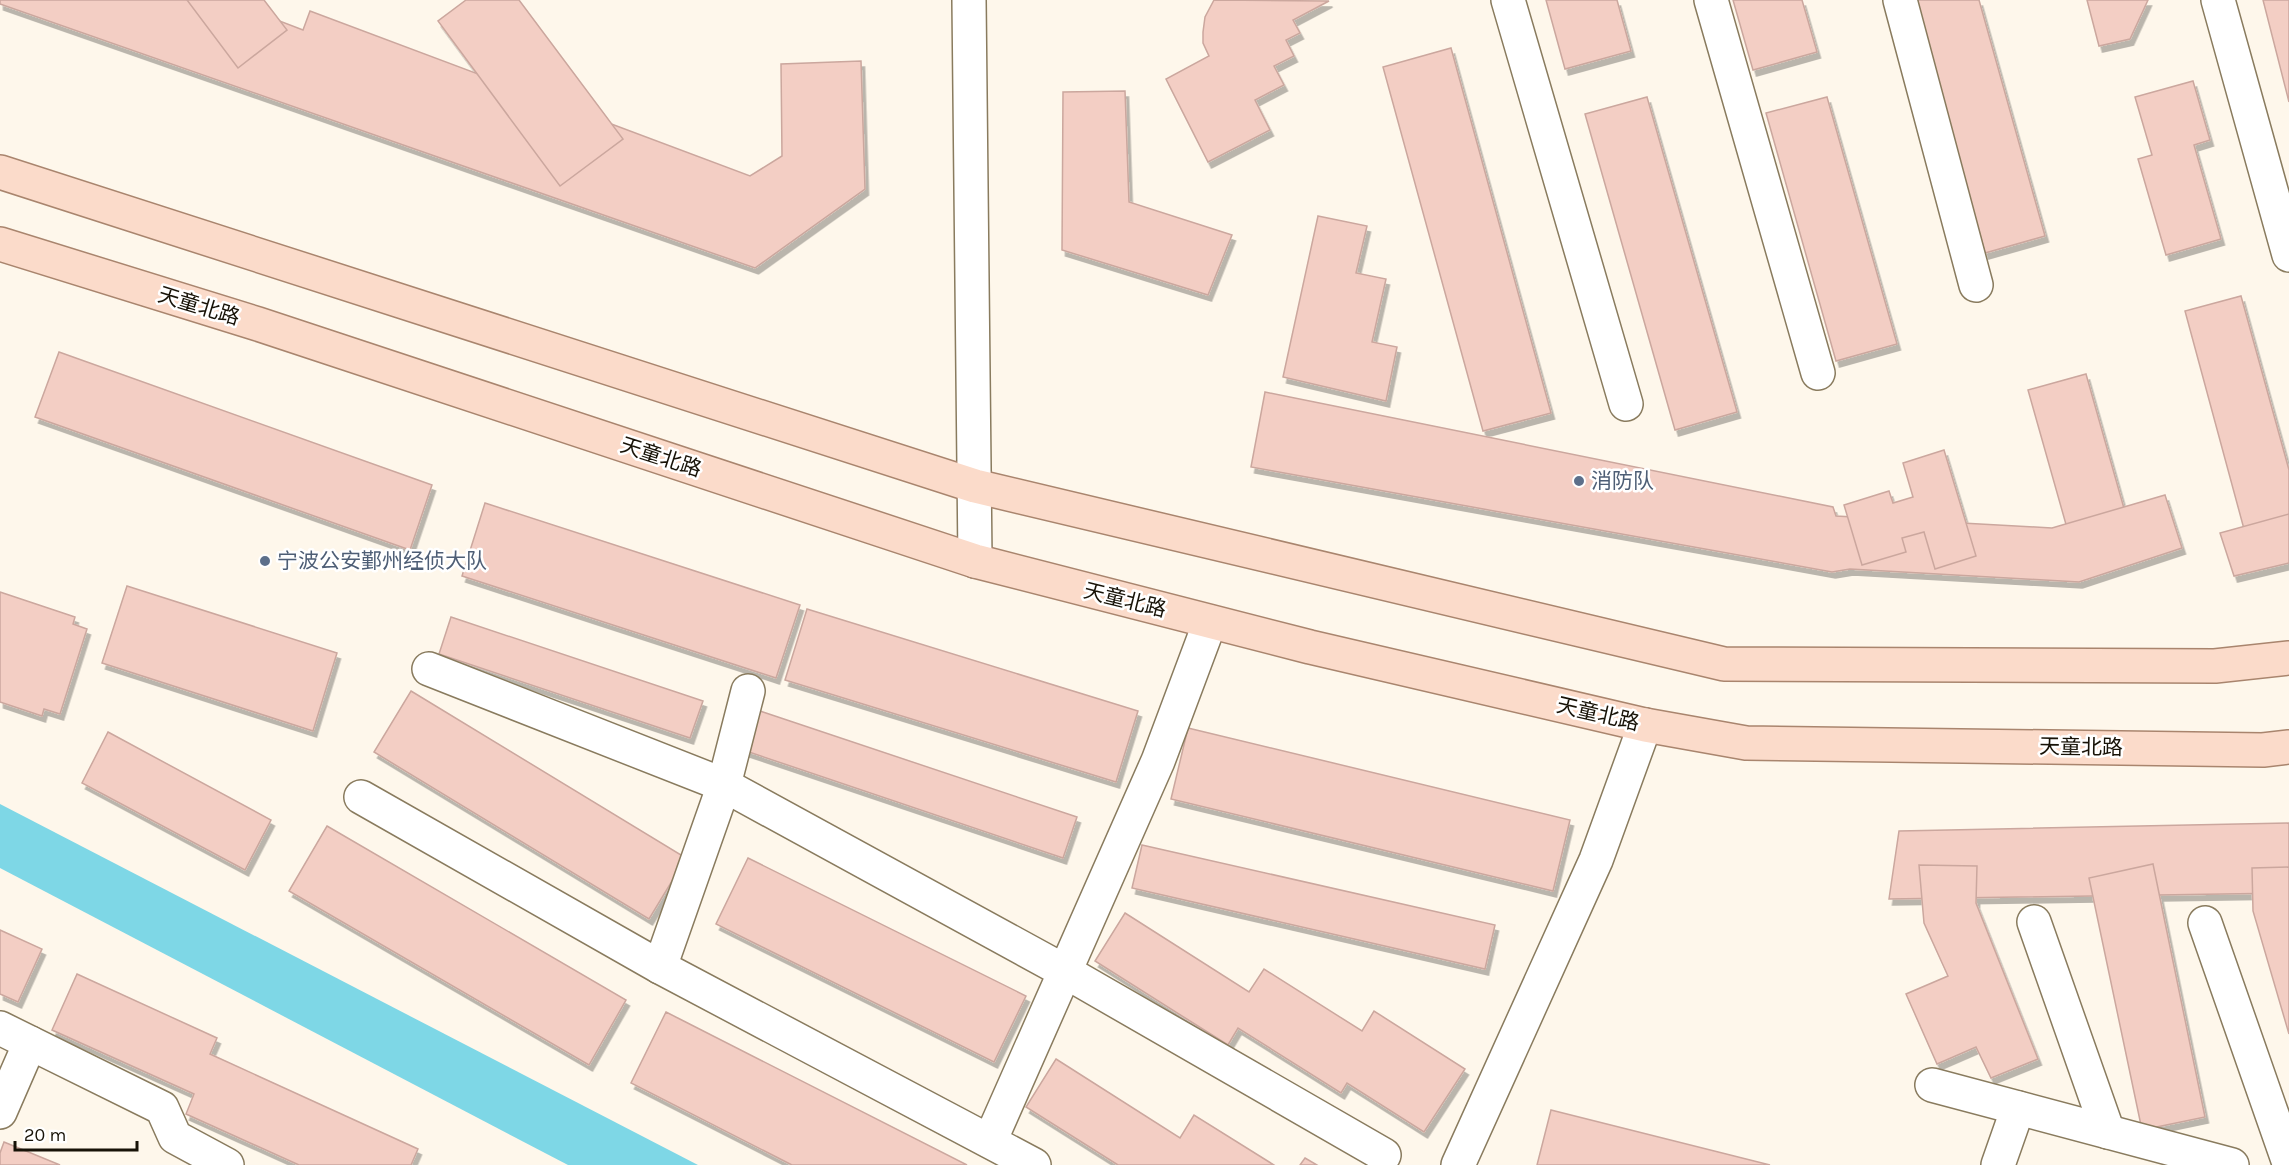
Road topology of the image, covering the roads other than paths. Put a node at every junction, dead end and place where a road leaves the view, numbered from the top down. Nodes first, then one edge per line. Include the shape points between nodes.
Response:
1 (969, 0) edge
2 (1508, 0) edge
3 (1711, 0) edge
4 (1900, 0) edge
5 (2218, 0) edge
6 (0, 172) edge
7 (0, 244) edge
8 (2289, 255) edge
9 (1976, 285) dead end
10 (1818, 373) dead end
11 (1626, 404) dead end
12 (975, 486) junction
13 (975, 561) junction
14 (1210, 621) junction
15 (2289, 658) edge
16 (429, 669) dead end
17 (748, 691) dead end
18 (1645, 726) junction
19 (2289, 747) edge
20 (724, 785) junction
21 (361, 797) dead end
22 (2034, 922) dead end
23 (2205, 923) dead end
24 (660, 967) junction
25 (1066, 972) junction
26 (0, 1028) edge
27 (30, 1043) junction
28 (1932, 1086) dead end
29 (2018, 1108) junction
30 (0, 1112) edge
31 (2108, 1132) junction
32 (990, 1141) junction
33 (1384, 1155) dead end
34 (2289, 1163) edge
35 (227, 1165) edge
36 (1034, 1165) edge
37 (1458, 1165) edge
38 (1998, 1165) edge
39 (2232, 1165) edge

1 - 12 street
2 - 11 street
3 - 10 street
4 - 9 street
5 - 8 street
6 - 12 main road
7 - 13 main road, 天童北路 via 258,324
12 - 13 street
12 - 15 main road via 1724,664 2215,666
13 - 14 main road, 天童北路
14 - 18 main road, 天童北路
14 - 25 street via 1158,761
16 - 20 street
17 - 20 street
18 - 19 main road, 天童北路 via 1746,743 2263,750
18 - 37 street via 1596,861
20 - 24 street
20 - 25 street
21 - 24 street
22 - 31 street
23 - 34 street
24 - 32 street
25 - 32 street
25 - 33 street
26 - 27 street
27 - 30 street
27 - 35 street via 162,1108 175,1137
28 - 29 street
29 - 31 street
29 - 38 street
31 - 39 street
32 - 36 street

